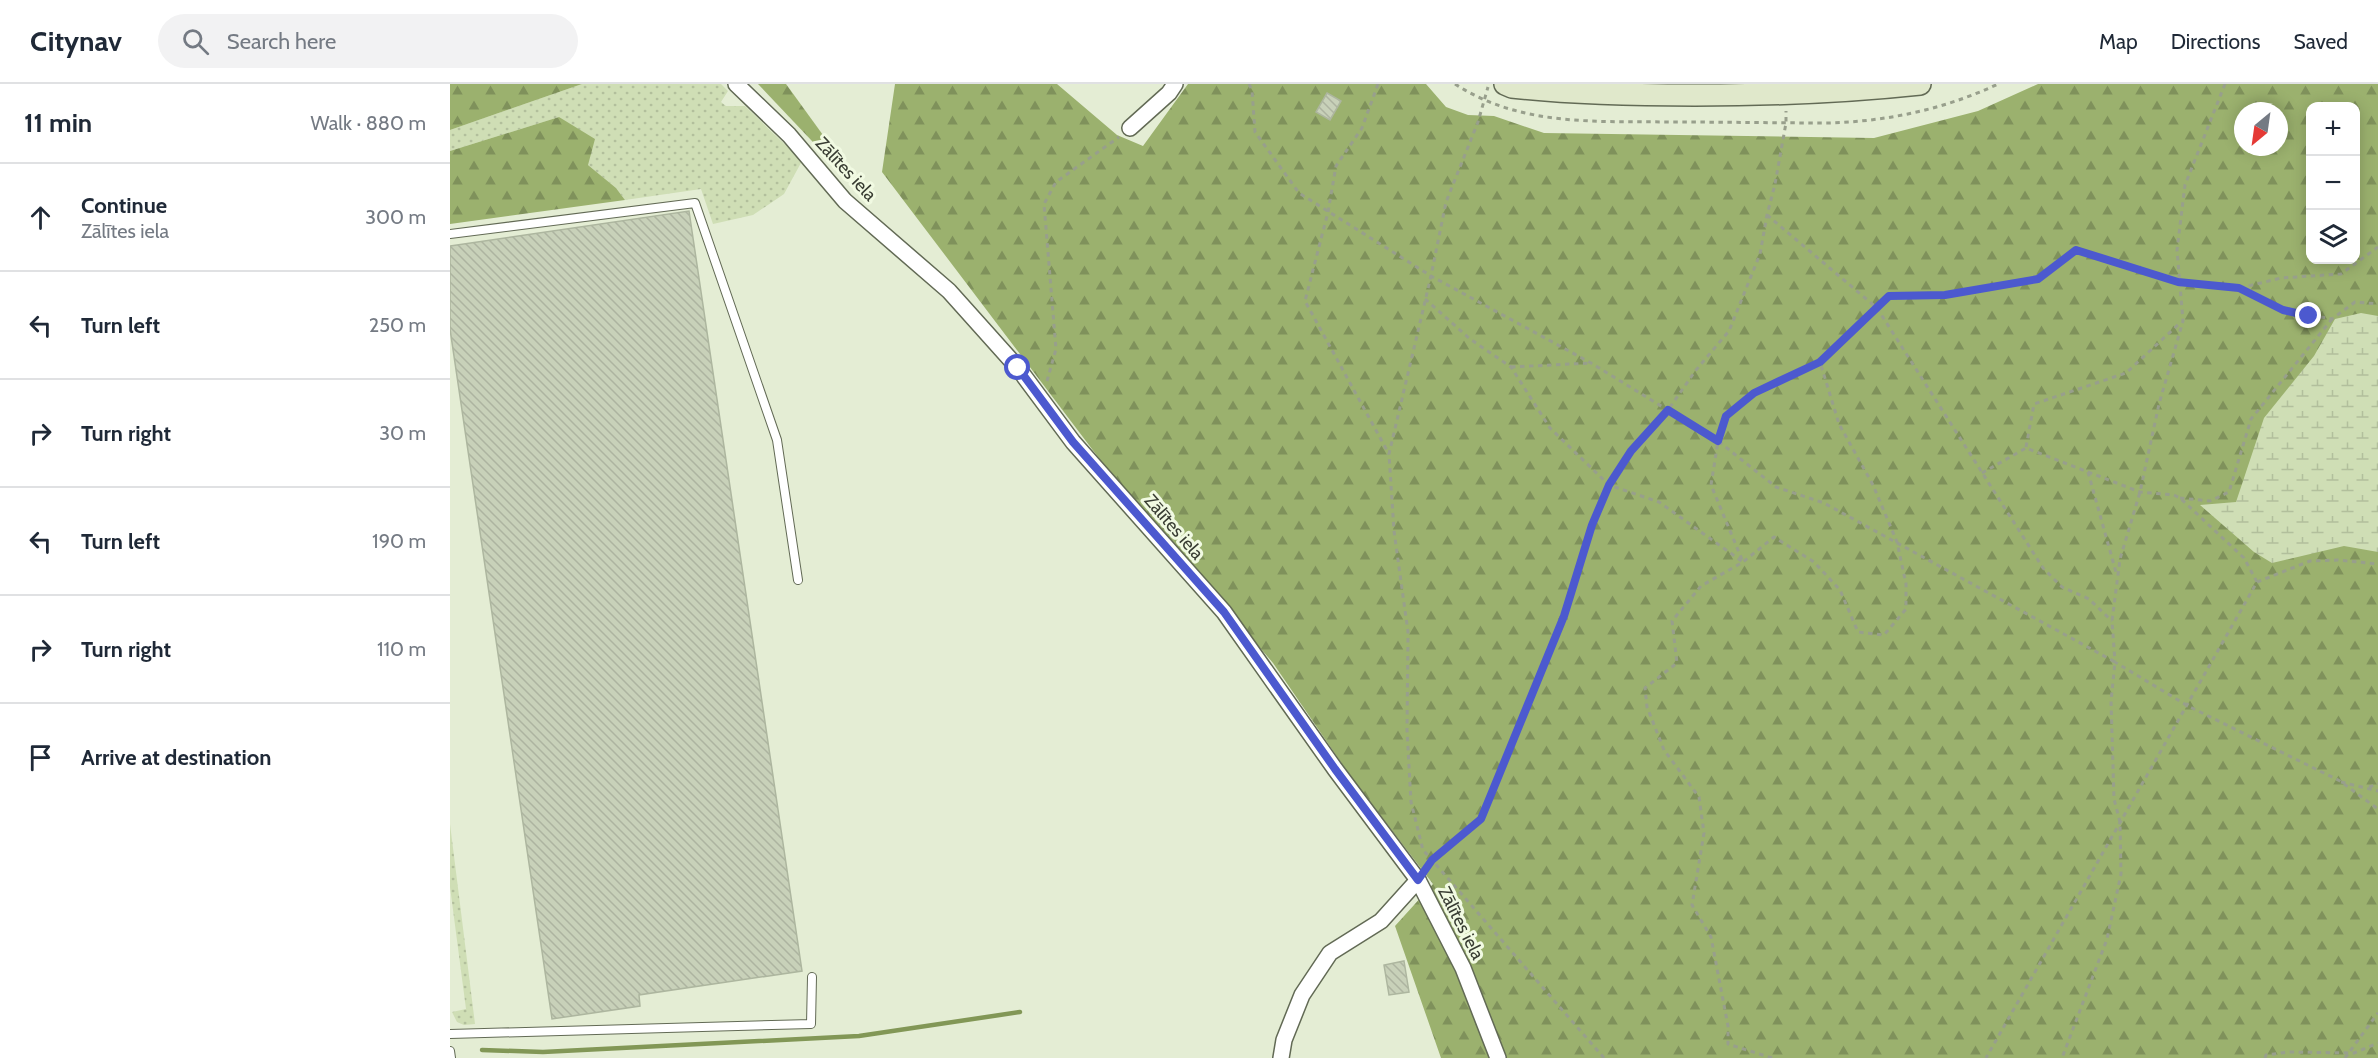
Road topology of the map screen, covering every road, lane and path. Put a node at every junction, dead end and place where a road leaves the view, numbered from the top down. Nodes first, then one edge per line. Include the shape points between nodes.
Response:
1 (736, 84) edge
2 (1174, 84) edge
3 (1249, 84) edge
4 (1378, 84) edge
5 (1455, 84) edge
6 (1489, 84) edge
7 (1504, 84) edge
8 (1920, 84) edge
9 (1998, 84) edge
10 (2225, 84) edge
11 (1785, 94) junction
12 (1484, 102) junction
13 (1786, 123) junction
14 (1130, 128) joint
15 (1328, 212) junction
16 (1767, 215) junction
17 (450, 234) edge
18 (2378, 248) edge
19 (1431, 276) junction
20 (2178, 282) junction
21 (2239, 288) junction
22 (1425, 299) junction
23 (2378, 304) edge
24 (1877, 308) junction
25 (2332, 319) junction
26 (2183, 321) junction
27 (1820, 362) junction
28 (1591, 363) junction
29 (1511, 367) junction
30 (1042, 399) junction
31 (1668, 410) junction
32 (1718, 441) junction
33 (2026, 448) junction
34 (1389, 454) junction
35 (2088, 472) junction
36 (1982, 474) junction
37 (1609, 485) junction
38 (2140, 492) junction
39 (2180, 498) junction
40 (1897, 542) junction
41 (1743, 562) junction
42 (2378, 564) edge
43 (2118, 577) junction
44 (798, 580) dead end
45 (2258, 582) junction
46 (2112, 621) junction
47 (2115, 662) junction
48 (2188, 706) junction
49 (2340, 781) junction
50 (2378, 784) edge
51 (2367, 788) junction
52 (2378, 791) edge
53 (2378, 809) edge
54 (2120, 822) junction
55 (1432, 860) junction
56 (1418, 880) junction
57 (812, 977) dead end
58 (2378, 1013) edge
59 (450, 1034) edge
60 (2378, 1042) edge
61 (450, 1051) edge
62 (2348, 1054) junction
63 (451, 1058) edge
64 (1281, 1058) edge
65 (1498, 1058) edge
66 (1604, 1058) edge
67 (1772, 1058) edge
68 (1986, 1058) edge
69 (2062, 1058) edge
70 (2265, 1058) edge
71 (2345, 1058) edge

1 - 30 street, Zālītes iela via 789,135 845,201 949,291
2 - 14 street
3 - 15 path via 1255,132 1299,193
4 - 15 path via 1362,128 1336,166
5 - 12 path
6 - 12 path
7 - 11 main road via 1563,93
8 - 11 main road
9 - 13 path via 1918,113 1868,122
10 - 20 path via 2185,185 2177,250
11 - 13 path
12 - 13 path via 1571,120
12 - 19 path via 1446,202
13 - 16 path
14 - 30 path via 1056,182 1044,204 1056,349
15 - 19 path
15 - 34 path via 1305,301
16 - 24 path
16 - 31 path via 1760,254 1728,331
17 - 44 lane via 695,203 777,440
18 - 21 path via 2341,274 2281,278
19 - 22 path
19 - 28 path
20 - 21 path
20 - 24 path via 2076,250 2038,279 1945,295 1889,296
20 - 26 path
21 - 25 path via 2283,310
22 - 29 path via 1470,339
22 - 34 path
23 - 25 path via 2355,302
24 - 27 path
24 - 36 path
25 - 39 path via 2252,419 2229,492 2210,501
26 - 33 path via 2126,373 2034,404
26 - 38 path via 2159,404
27 - 32 path via 1754,393 1726,416
27 - 40 path via 1839,424 1873,484
28 - 29 path
28 - 31 path
29 - 37 path via 1550,428
30 - 56 street, Zālītes iela via 1073,442 1224,612
31 - 32 path
31 - 37 path via 1631,451
32 - 40 path via 1776,487 1824,503
32 - 41 path via 1711,485
33 - 35 path
33 - 36 path
34 - 55 path via 1394,531 1408,632 1411,801 1424,850
35 - 38 path
35 - 43 path
36 - 46 path via 2043,568 2062,587 2089,599
37 - 41 path via 1659,502
37 - 55 path via 1592,525 1564,616 1481,819
38 - 39 path
38 - 43 path
39 - 45 path via 2244,558
40 - 41 path via 1906,584 1906,609 1884,635 1858,632 1840,590 1814,562 1774,537
40 - 47 path
41 - 67 path via 1701,586 1672,621 1677,663 1645,688 1647,707 1664,750 1699,797 1704,833 1692,905 1711,937 1728,1044
42 - 45 path via 2310,561
43 - 46 path
45 - 48 path
46 - 47 path
47 - 48 path
47 - 54 path via 2114,799
48 - 49 path
48 - 54 path
49 - 51 path
49 - 53 path
50 - 51 path
51 - 52 path
54 - 68 path
54 - 69 path via 2121,874 2107,939
55 - 56 path
55 - 66 path
56 - 64 street via 1381,921 1330,953 1302,995
56 - 65 street, Zālītes iela via 1463,968
57 - 59 lane via 811,1024
58 - 62 path
60 - 62 path
61 - 63 lane
62 - 70 path via 2289,1052
62 - 71 path

